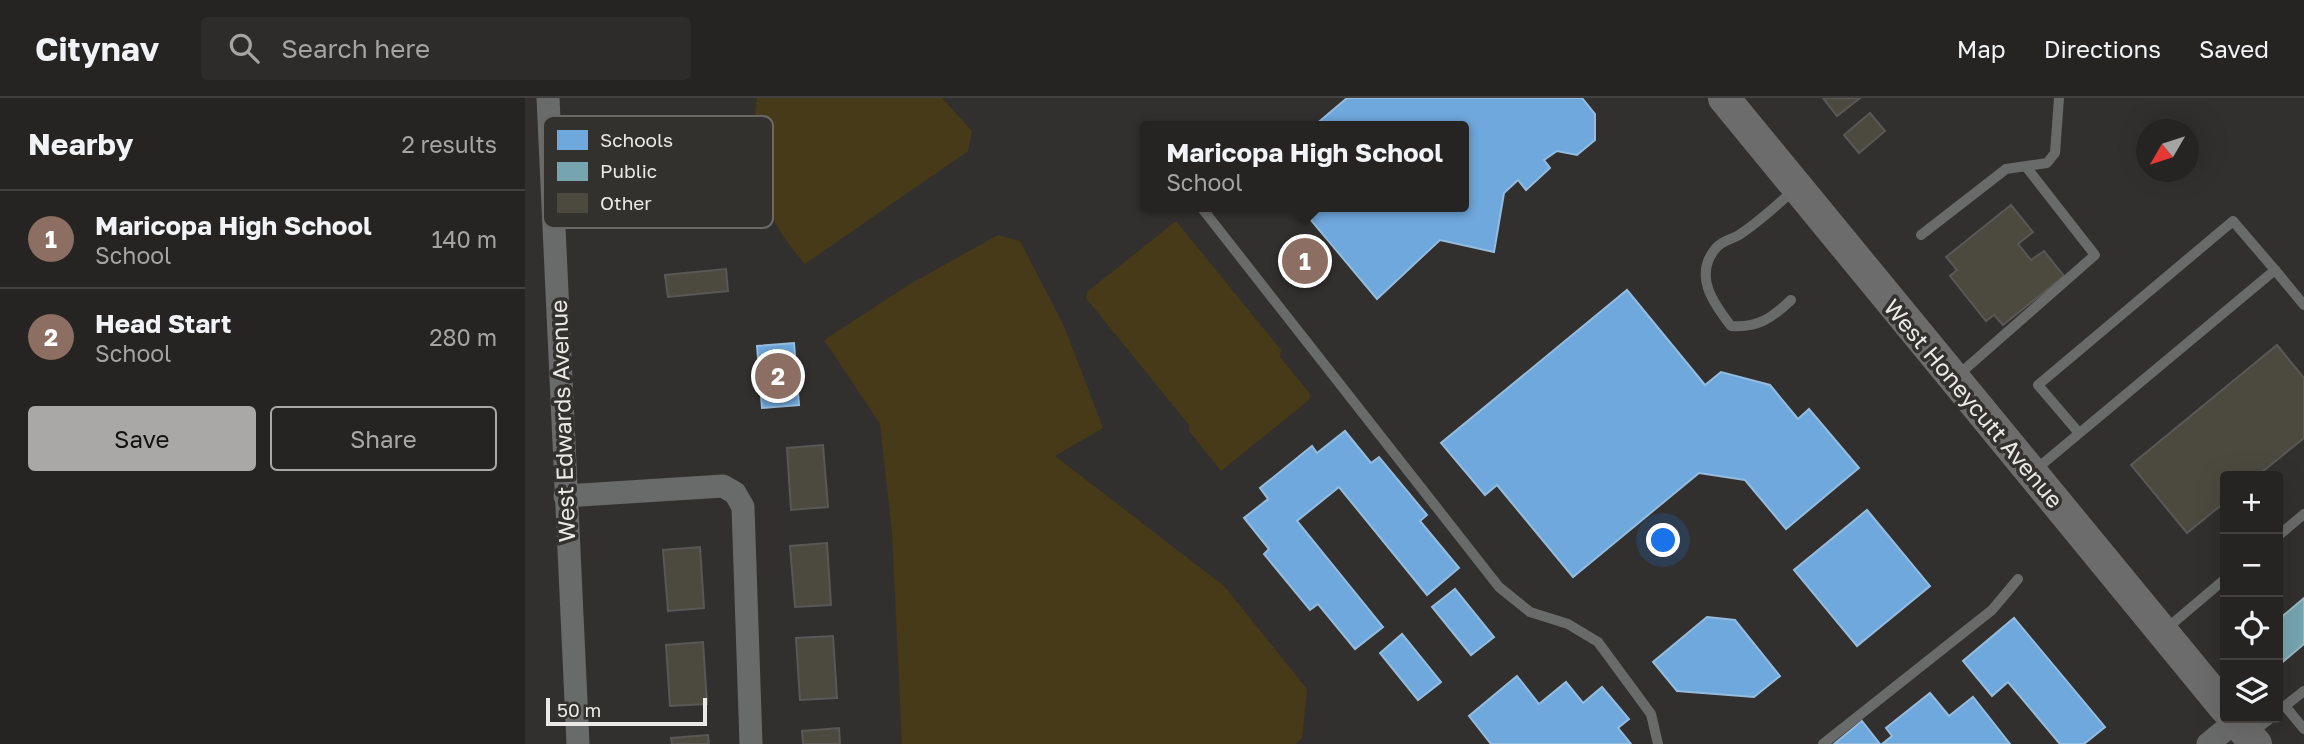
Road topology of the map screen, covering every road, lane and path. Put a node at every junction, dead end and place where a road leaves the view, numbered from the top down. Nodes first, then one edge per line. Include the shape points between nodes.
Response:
1 (548, 98) edge
2 (1724, 98) edge
3 (2059, 98) edge
4 (549, 116) edge
5 (2027, 168) junction
6 (1796, 188) junction
7 (1205, 212) edge
8 (554, 228) edge
9 (1921, 235) dead end
10 (2275, 271) junction
11 (1791, 300) dead end
12 (2304, 305) edge
13 (1954, 378) junction
14 (2079, 433) junction
15 (2032, 473) junction
16 (565, 496) junction
17 (2304, 514) edge
18 (2280, 534) edge
19 (2018, 579) dead end
20 (2220, 583) edge
21 (2162, 632) junction
22 (2304, 691) edge
23 (2283, 708) edge
24 (2283, 710) edge
25 (2245, 724) edge
26 (2304, 729) edge
27 (577, 744) edge
28 (751, 744) edge
29 (1658, 744) edge
30 (1823, 744) edge
31 (2208, 744) edge

1 - 4 street, West Edwards Avenue
2 - 6 street, West Honeycutt Avenue
3 - 5 lane via 2055,153 2047,163
5 - 9 lane via 2006,169 1990,178
5 - 13 lane via 2095,255
6 - 11 lane via 1738,236 1716,246 1705,281 1713,303 1731,326 1752,328 1772,318
6 - 13 street, West Honeycutt Avenue
7 - 29 lane via 1499,587 1530,612 1568,624 1598,642 1651,714
8 - 16 street, West Edwards Avenue
10 - 12 lane
10 - 14 lane
10 - 14 lane via 2233,221 2039,385
13 - 15 street, West Honeycutt Avenue
14 - 15 lane
15 - 21 street, West Honeycutt Avenue
16 - 27 street, West Edwards Avenue
16 - 28 street via 723,486 735,493 743,507
17 - 18 lane
19 - 30 lane via 1992,610
20 - 21 lane
21 - 25 street, West Honeycutt Avenue
22 - 23 lane
24 - 26 lane
25 - 31 street

